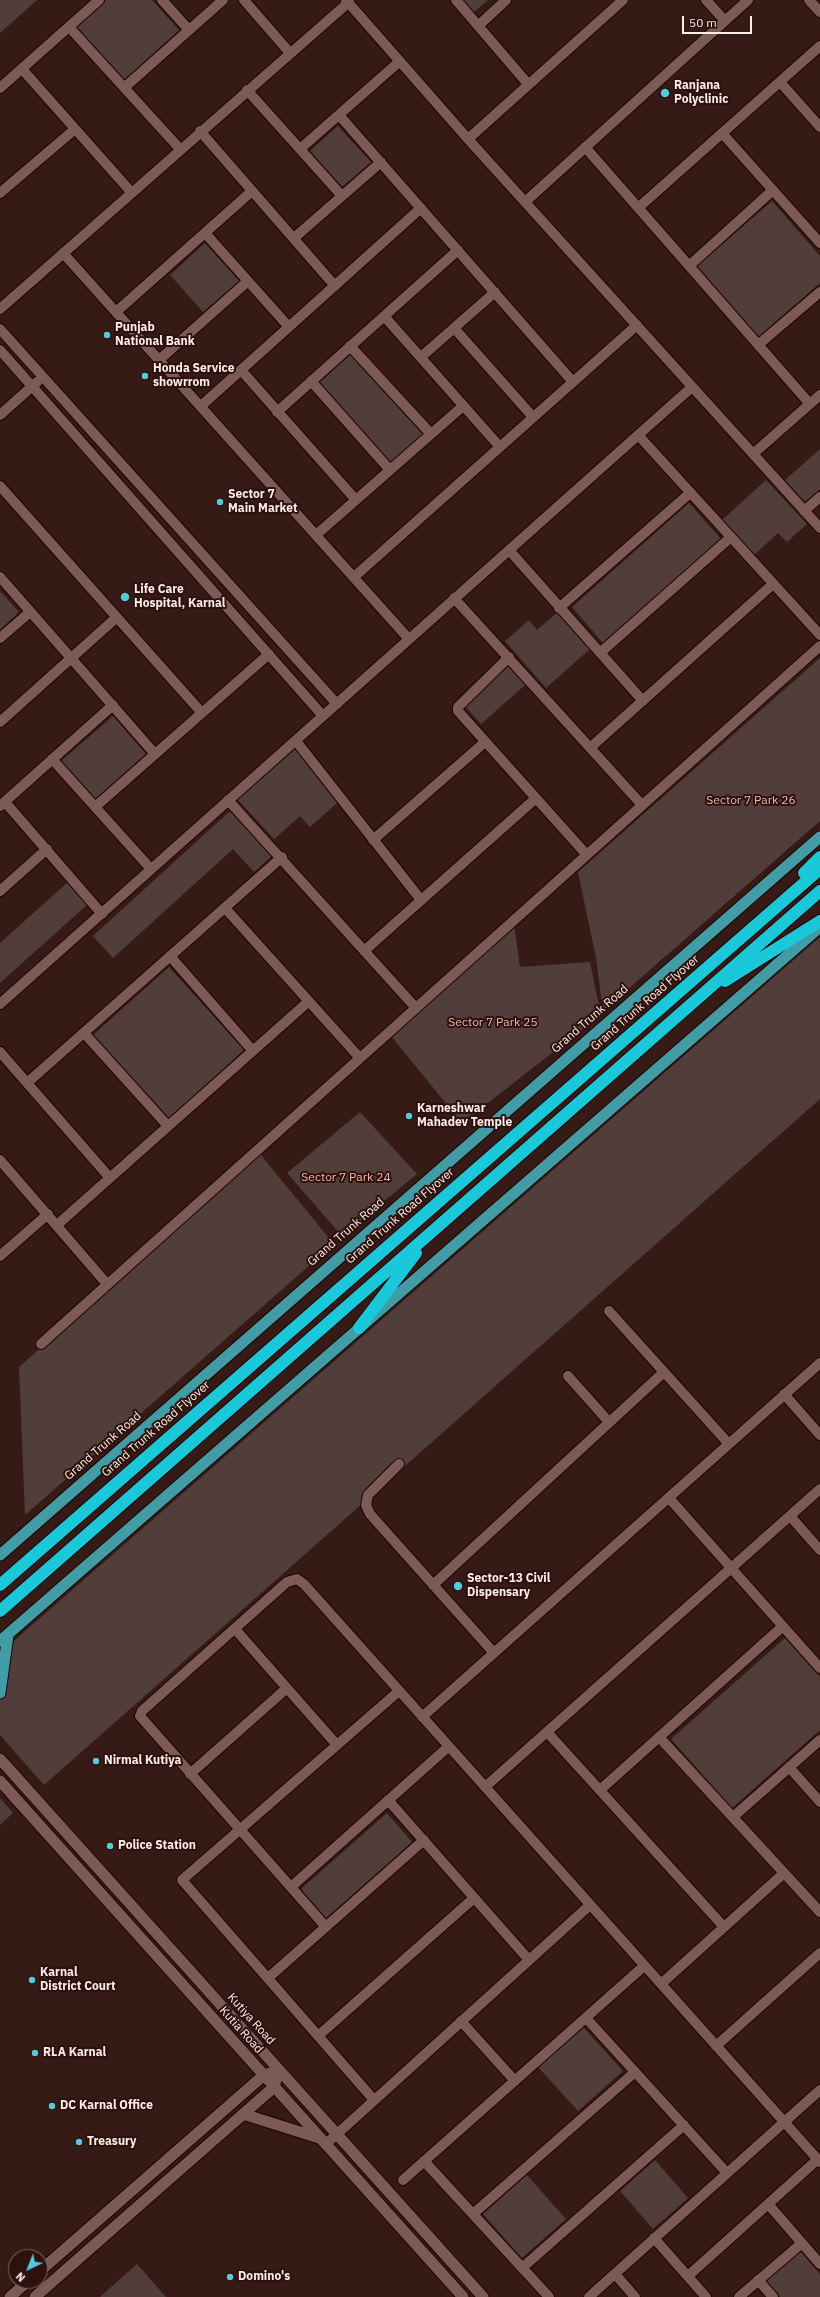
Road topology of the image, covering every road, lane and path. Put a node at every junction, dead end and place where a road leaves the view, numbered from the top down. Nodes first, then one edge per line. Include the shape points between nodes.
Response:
1 (99, 0) edge
2 (162, 0) edge
3 (222, 0) edge
4 (244, 0) edge
5 (456, 0) edge
6 (506, 0) edge
7 (623, 0) edge
8 (706, 0) edge
9 (748, 0) edge
10 (809, 0) edge
11 (347, 1) edge
12 (820, 12) edge
13 (725, 21) junction
14 (478, 26) junction
15 (69, 27) junction
16 (189, 30) junction
17 (820, 46) edge
18 (290, 53) junction
19 (400, 61) junction
20 (22, 69) junction
21 (780, 82) junction
22 (528, 84) junction
23 (125, 87) junction
24 (0, 88) edge
25 (247, 90) junction
26 (339, 115) junction
27 (820, 127) edge
28 (75, 128) junction
29 (200, 131) junction
30 (722, 133) junction
31 (468, 139) junction
32 (585, 147) junction
33 (180, 149) junction
34 (300, 149) junction
35 (381, 162) junction
36 (773, 190) junction
37 (252, 191) junction
38 (132, 192) junction
39 (0, 193) edge
40 (342, 196) junction
41 (525, 202) junction
42 (421, 208) junction
43 (638, 208) junction
44 (205, 233) junction
45 (294, 238) junction
46 (820, 243) edge
47 (458, 250) junction
48 (63, 253) junction
49 (689, 266) junction
50 (248, 281) junction
51 (335, 286) junction
52 (495, 292) junction
53 (820, 292) edge
54 (0, 309) edge
55 (116, 312) junction
56 (384, 316) junction
57 (637, 325) junction
58 (289, 327) junction
59 (454, 328) junction
60 (0, 329) edge
61 (758, 345) junction
62 (350, 346) junction
63 (0, 350) edge
64 (421, 357) junction
65 (159, 360) junction
66 (241, 370) junction
67 (43, 377) junction
68 (311, 381) junction
69 (573, 382) junction
70 (32, 386) junction
71 (692, 387) junction
72 (820, 395) edge
73 (810, 404) junction
74 (201, 406) junction
75 (464, 406) junction
76 (277, 412) junction
77 (0, 415) edge
78 (533, 418) junction
79 (431, 434) junction
80 (639, 436) junction
81 (500, 447) junction
82 (753, 454) junction
83 (125, 469) junction
84 (390, 470) junction
85 (114, 478) junction
86 (0, 486) edge
87 (690, 493) junction
88 (820, 496) edge
89 (356, 500) junction
90 (804, 511) junction
91 (820, 528) edge
92 (316, 535) junction
93 (731, 537) junction
94 (508, 550) junction
95 (218, 571) junction
96 (0, 577) edge
97 (354, 577) junction
98 (206, 582) junction
99 (773, 584) junction
100 (454, 598) junction
101 (560, 608) junction
102 (30, 612) junction
103 (117, 617) junction
104 (820, 635) edge
105 (0, 638) edge
106 (408, 638) junction
107 (820, 646) edge
108 (600, 653) junction
109 (269, 654) junction
110 (509, 657) junction
111 (71, 658) junction
112 (643, 700) junction
113 (337, 704) junction
114 (113, 706) junction
115 (202, 713) junction
116 (323, 716) junction
117 (0, 722) edge
118 (296, 741) junction
119 (485, 742) junction
120 (591, 747) junction
121 (155, 754) junction
122 (52, 759) junction
123 (536, 799) junction
124 (228, 800) junction
125 (2, 804) edge
126 (642, 805) junction
127 (95, 807) junction
128 (820, 837) edge
129 (374, 840) junction
130 (47, 849) junction
131 (586, 854) junction
132 (282, 857) junction
133 (820, 857) edge
134 (820, 868) edge
135 (151, 869) junction
136 (0, 890) edge
137 (820, 891) edge
138 (420, 900) junction
139 (225, 908) junction
140 (772, 910) junction
141 (102, 914) junction
142 (820, 921) edge
143 (820, 927) edge
144 (364, 950) junction
145 (170, 956) junction
146 (711, 987) junction
147 (309, 1001) junction
148 (0, 1004) edge
149 (415, 1007) junction
150 (84, 1033) junction
151 (253, 1051) junction
152 (0, 1052) edge
153 (359, 1057) junction
154 (27, 1083) junction
155 (168, 1126) junction
156 (0, 1160) edge
157 (110, 1178) junction
158 (48, 1214) junction
159 (57, 1225) junction
160 (432, 1232) junction
161 (0, 1256) edge
162 (107, 1284) junction
163 (610, 1311) dead end
164 (359, 1328) junction
165 (41, 1344) dead end
166 (820, 1362) edge
167 (664, 1372) junction
168 (568, 1376) dead end
169 (784, 1394) junction
170 (609, 1422) junction
171 (820, 1435) edge
172 (729, 1444) junction
173 (399, 1464) dead end
174 (820, 1489) edge
175 (669, 1498) junction
176 (790, 1516) junction
177 (820, 1550) edge
178 (0, 1555) edge
179 (731, 1568) junction
180 (0, 1585) edge
181 (433, 1585) junction
182 (0, 1611) edge
183 (783, 1626) junction
184 (235, 1629) junction
185 (4, 1638) edge
186 (494, 1653) junction
187 (820, 1668) edge
188 (287, 1688) junction
189 (399, 1691) junction
190 (0, 1693) edge
191 (422, 1717) junction
192 (547, 1732) junction
193 (659, 1737) junction
194 (820, 1740) edge
195 (337, 1745) junction
196 (448, 1747) junction
197 (0, 1759) edge
198 (789, 1767) junction
199 (190, 1774) junction
200 (0, 1781) edge
201 (485, 1787) junction
202 (600, 1790) junction
203 (37, 1800) junction
204 (388, 1800) junction
205 (820, 1802) edge
206 (25, 1809) junction
207 (733, 1817) junction
208 (240, 1830) junction
209 (424, 1840) junction
210 (784, 1873) junction
211 (291, 1887) junction
212 (474, 1898) junction
213 (590, 1905) junction
214 (820, 1912) edge
215 (326, 1927) junction
216 (724, 1927) junction
217 (820, 1953) edge
218 (529, 1960) junction
219 (644, 1966) junction
220 (268, 1978) junction
221 (661, 1984) junction
222 (586, 2018) junction
223 (461, 2022) junction
224 (318, 2036) junction
225 (716, 2046) junction
226 (280, 2070) junction
227 (634, 2072) junction
228 (264, 2075) junction
229 (514, 2081) junction
230 (274, 2087) junction
231 (820, 2090) edge
232 (374, 2100) junction
233 (243, 2114) junction
234 (784, 2122) junction
235 (684, 2125) junction
236 (337, 2134) junction
237 (323, 2141) junction
238 (175, 2153) junction
239 (424, 2161) junction
240 (819, 2161) edge
241 (185, 2165) junction
242 (727, 2173) junction
243 (403, 2180) dead end
244 (768, 2204) junction
245 (473, 2214) junction
246 (654, 2238) junction
247 (802, 2243) junction
248 (48, 2264) edge
249 (820, 2264) edge
250 (522, 2268) junction
251 (615, 2274) junction
252 (688, 2276) junction
253 (758, 2280) junction
254 (19, 2289) edge
255 (37, 2296) edge
256 (10, 2297) edge
257 (463, 2297) edge
258 (483, 2297) edge
259 (549, 2297) edge
260 (589, 2297) edge
261 (635, 2297) edge
262 (706, 2297) edge
263 (739, 2297) edge
264 (772, 2297) edge

1 - 15 street
2 - 16 street
3 - 16 street
4 - 18 street
5 - 14 street
6 - 14 street
7 - 22 street
8 - 13 street
9 - 13 street
10 - 12 street
11 - 18 street
11 - 19 street
13 - 32 street
14 - 22 street
15 - 20 street
15 - 23 street
16 - 23 street
17 - 21 street
18 - 25 street
19 - 26 street
19 - 31 street
20 - 24 street
20 - 28 street
21 - 27 street
21 - 30 street
22 - 31 street
23 - 33 street
25 - 29 street
25 - 34 street
26 - 34 street
26 - 35 street
28 - 38 street
28 - 39 street
29 - 33 street
29 - 37 street
30 - 36 street
30 - 43 street
31 - 41 street
32 - 41 street
32 - 43 street
33 - 38 street
34 - 40 street
35 - 40 street
35 - 42 street
36 - 46 street
36 - 49 street
37 - 44 street
37 - 45 street
38 - 48 street
40 - 45 street
41 - 57 street
42 - 47 street
42 - 51 street
43 - 49 street
44 - 50 street
44 - 55 street
45 - 51 street
47 - 52 street
47 - 56 street
48 - 54 street
48 - 55 street
49 - 61 street
50 - 58 street
50 - 65 street
51 - 58 street
52 - 59 street
52 - 69 street
53 - 61 street
55 - 65 street
56 - 62 street
56 - 64 street
57 - 69 street
57 - 71 street
58 - 66 street
59 - 64 street
59 - 78 street
60 - 67 street
61 - 73 street
62 - 68 street
62 - 79 street
63 - 70 street
64 - 75 street
65 - 74 street
66 - 74 street
66 - 76 street
67 - 70 street
67 - 83 street
68 - 76 street
68 - 84 street
69 - 78 street
70 - 77 street
70 - 85 street
71 - 80 street
71 - 82 street
72 - 73 street
73 - 82 street
74 - 92 street
75 - 79 street
75 - 81 street
76 - 89 street
78 - 81 street
79 - 84 street
80 - 87 street
80 - 94 street
81 - 97 street
82 - 90 street
83 - 85 street
83 - 95 street
84 - 89 street
85 - 98 street
86 - 103 street
87 - 93 street
87 - 101 street
88 - 90 street
89 - 92 street
90 - 91 street
92 - 97 street
93 - 99 street
93 - 108 street
94 - 100 street
94 - 101 street
95 - 98 street
95 - 113 street
96 - 102 street
97 - 106 street
98 - 109 street
99 - 104 street
99 - 112 street
100 - 106 street
100 - 110 street
101 - 108 street
102 - 105 street
102 - 111 street
103 - 111 street
103 - 115 street
106 - 113 street
107 - 126 street
108 - 112 street
109 - 115 street
109 - 116 street
110 - 119 street via 457,709
110 - 120 street
111 - 114 street
111 - 117 street
112 - 120 street
113 - 116 street
114 - 121 street
114 - 122 street
115 - 121 street
116 - 118 street
118 - 124 street
118 - 129 street
119 - 123 street
119 - 129 street
120 - 126 street
121 - 127 street
122 - 125 street
122 - 127 street
123 - 131 street
123 - 138 street
124 - 132 street
124 - 135 street
125 - 130 street
126 - 131 street
127 - 135 street
128 - 178 main road, Grand Trunk Road
129 - 138 street
130 - 136 street
130 - 141 street
131 - 149 street
132 - 139 street
132 - 144 street
133 - 140 highway
134 - 140 highway, Grand Trunk Road Flyover
135 - 141 street
137 - 146 highway
138 - 144 street
139 - 145 street
139 - 147 street
140 - 180 highway, Grand Trunk Road Flyover
141 - 148 street
142 - 146 highway via 732,978
143 - 164 main road
144 - 149 street
145 - 150 street
145 - 151 street
146 - 160 highway
147 - 151 street
147 - 153 street
149 - 153 street
150 - 154 street
150 - 155 street
151 - 155 street
152 - 154 street
153 - 162 street
154 - 157 street
155 - 157 street
156 - 158 street
157 - 159 street
158 - 159 street
158 - 161 street
159 - 162 street
160 - 164 highway
160 - 182 highway
162 - 165 street
163 - 167 street
164 - 185 main road
166 - 169 street
167 - 170 street
167 - 172 street
168 - 170 street
169 - 171 street
169 - 172 street
170 - 181 street
172 - 175 street
173 - 181 street via 368,1495 366,1505 370,1514
174 - 176 street
175 - 179 street
175 - 186 street
176 - 177 street
176 - 179 street
179 - 183 street
179 - 192 street
181 - 186 street
183 - 187 street
183 - 193 street
184 - 188 street
184 - 189 street via 287,1582 297,1579
184 - 199 street via 142,1711 140,1716
185 - 190 main road
186 - 191 street
188 - 195 street
188 - 199 street
189 - 191 street
189 - 195 street
191 - 196 street
192 - 201 street
192 - 202 street
193 - 202 street
193 - 207 street
194 - 198 street
195 - 208 street
196 - 201 street
196 - 204 street
197 - 203 street, Kutiya Road
198 - 205 street
198 - 207 street
199 - 208 street
200 - 206 street, Kutia Road
201 - 213 street
202 - 216 street
203 - 206 street
203 - 226 street, Kutiya Road
204 - 209 street
204 - 211 street
206 - 228 street, Kutia Road
207 - 210 street
208 - 211 street
208 - 220 street via 182,1880
209 - 212 street
209 - 215 street
210 - 214 street
210 - 216 street
211 - 215 street
212 - 218 street
212 - 224 street
213 - 218 street
213 - 219 street
215 - 220 street
216 - 221 street
217 - 225 street
218 - 223 street
219 - 221 street
219 - 222 street
220 - 224 street
221 - 225 street
222 - 227 street
222 - 229 street
223 - 229 street
223 - 232 street
224 - 232 street
225 - 234 street
226 - 228 street
226 - 230 street
226 - 236 street, Kutiya Road
227 - 235 street
227 - 245 street
228 - 230 street, Kutia Road
228 - 238 street
229 - 239 street
230 - 233 street
230 - 237 street, Kutia Road
231 - 234 street
232 - 236 street
233 - 237 street
233 - 241 street
234 - 240 street
234 - 242 street
235 - 242 street
235 - 250 street
236 - 237 street
236 - 258 street, Kutiya Road
237 - 257 street, Kutia Road
238 - 241 street
238 - 248 street
239 - 243 street
239 - 245 street
240 - 244 street
241 - 255 street
242 - 246 street
244 - 247 street
244 - 252 street
245 - 250 street
246 - 251 street
246 - 252 street
247 - 249 street
247 - 253 street
250 - 259 street
251 - 260 street
251 - 261 street
252 - 262 street
253 - 263 street
253 - 264 street
254 - 256 street

